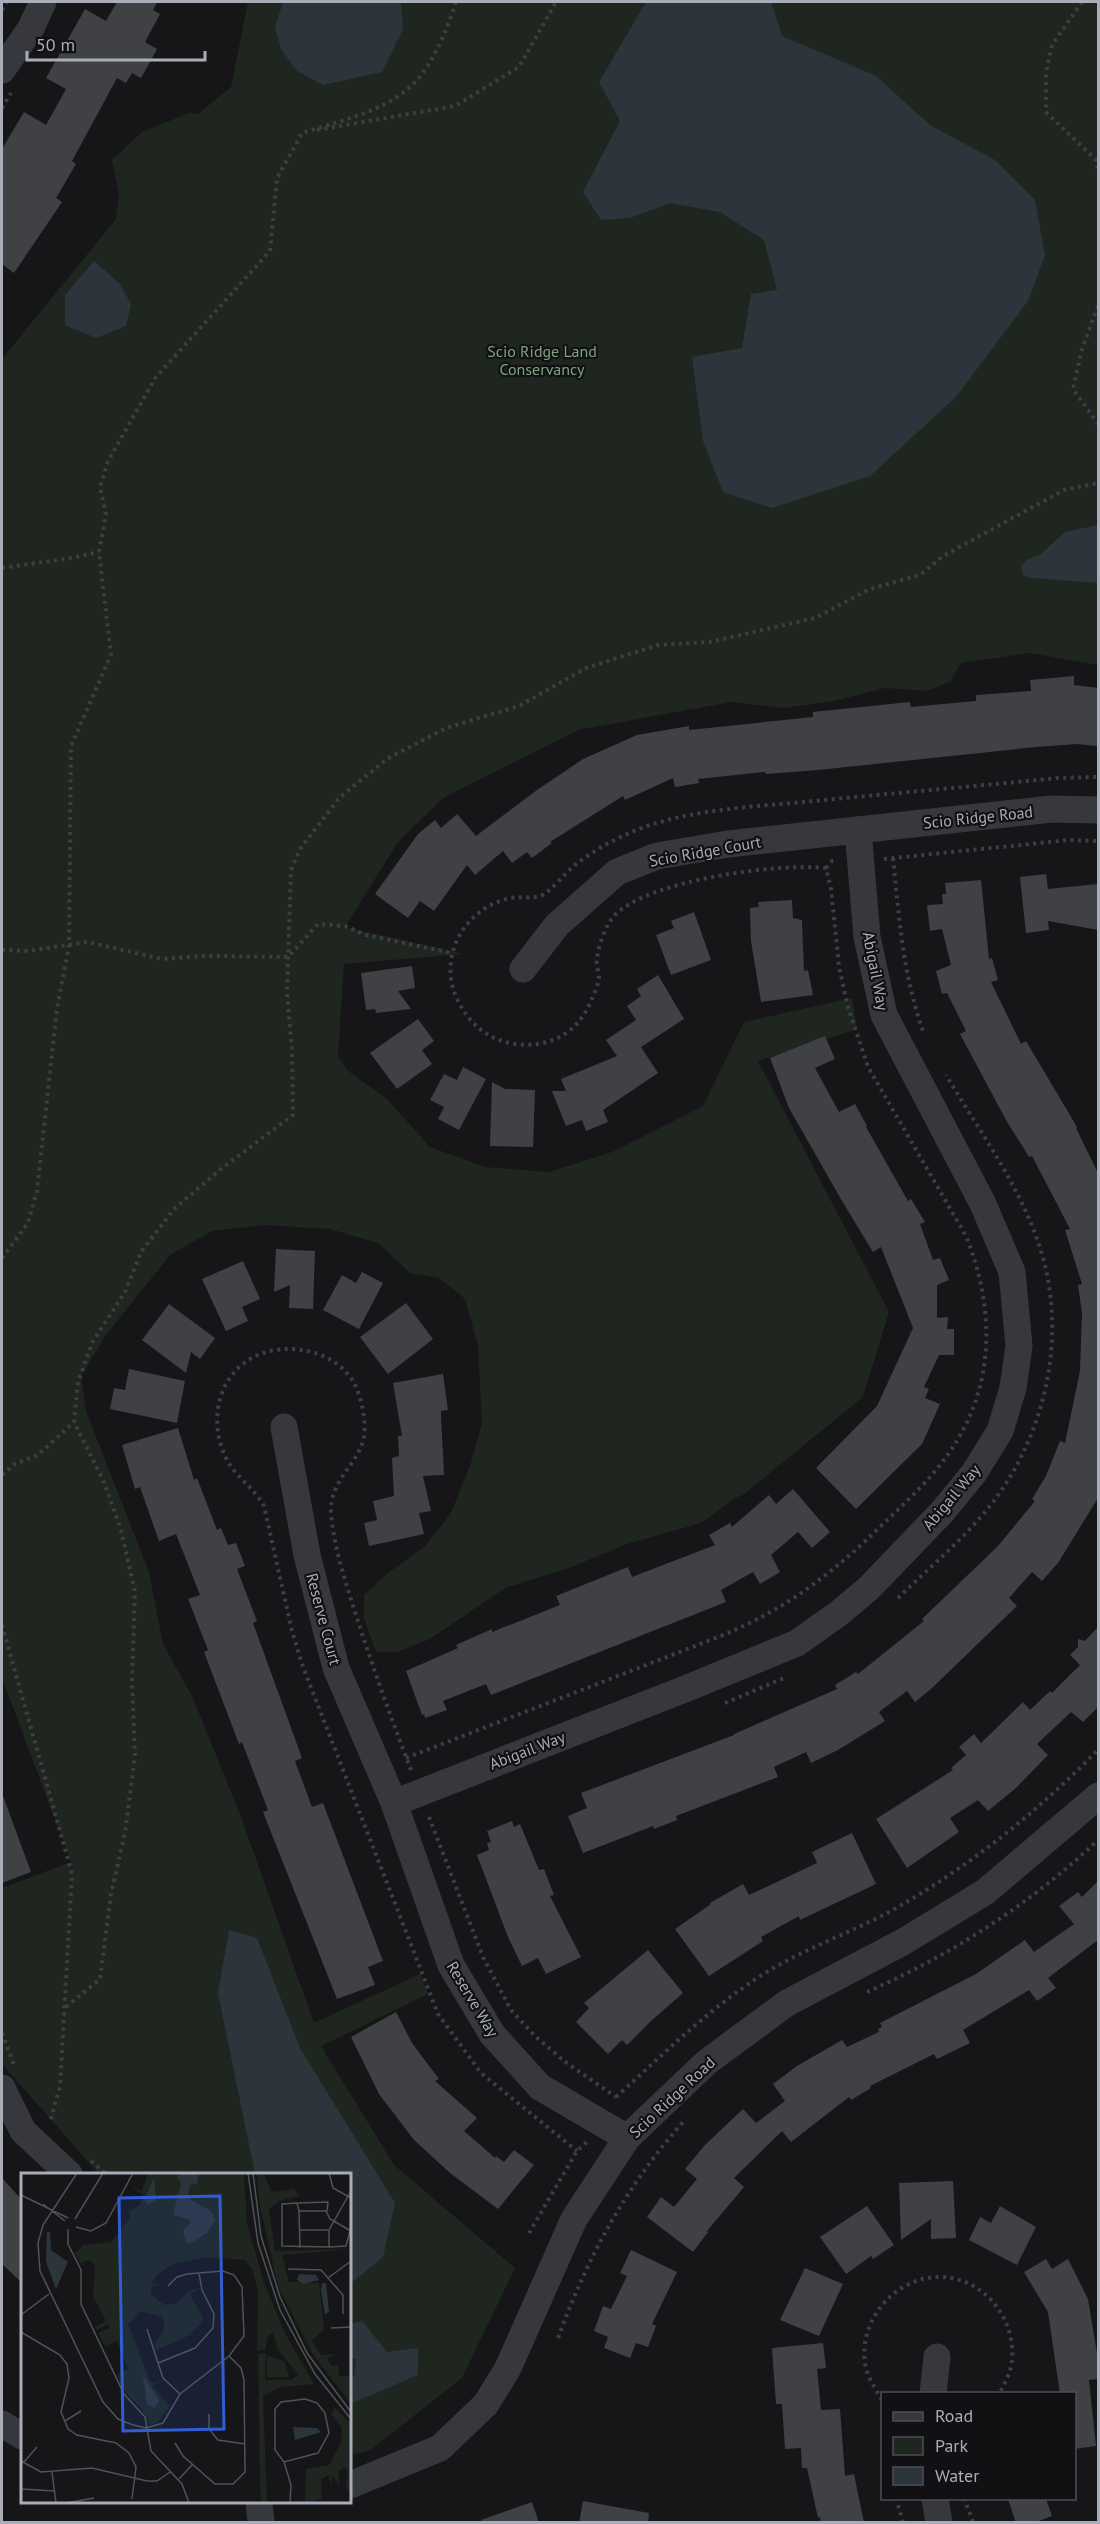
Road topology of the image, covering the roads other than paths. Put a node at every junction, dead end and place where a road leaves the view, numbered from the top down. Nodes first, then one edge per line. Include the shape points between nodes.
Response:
1 (44, 2) edge
2 (2, 70) edge
3 (1098, 810) edge
4 (858, 830) junction
5 (523, 969) dead end
6 (284, 1427) dead end
7 (1098, 1796) edge
8 (394, 1803) junction
9 (10, 2082) edge
10 (627, 2138) junction
11 (76, 2164) edge
12 (937, 2356) dead end
13 (933, 2392) edge
14 (2, 2424) edge
15 (21, 2435) edge
16 (351, 2485) edge
17 (935, 2500) edge
18 (259, 2503) edge
19 (261, 2523) edge
20 (939, 2523) edge

1 - 2 street
3 - 4 street, Scio Ridge Road via 1052,809
4 - 5 street, Scio Ridge Court via 657,856 617,872 557,926
4 - 8 street, Abigail Way via 867,937 884,1015 982,1204 1012,1272 1019,1346 1013,1388 1000,1431 974,1473 942,1512 877,1580 796,1643
6 - 8 street, Reserve Court via 306,1555 336,1668
7 - 10 street, Scio Ridge Road via 985,1892 903,1942 787,2003 707,2062
8 - 10 street, Reserve Way via 451,1965 492,2034 540,2087
9 - 11 street via 23,2131 48,2137
10 - 16 street, Scio Ridge Road via 574,2219 508,2368 486,2404 440,2448
12 - 13 street
14 - 15 street
17 - 20 street
18 - 19 street

